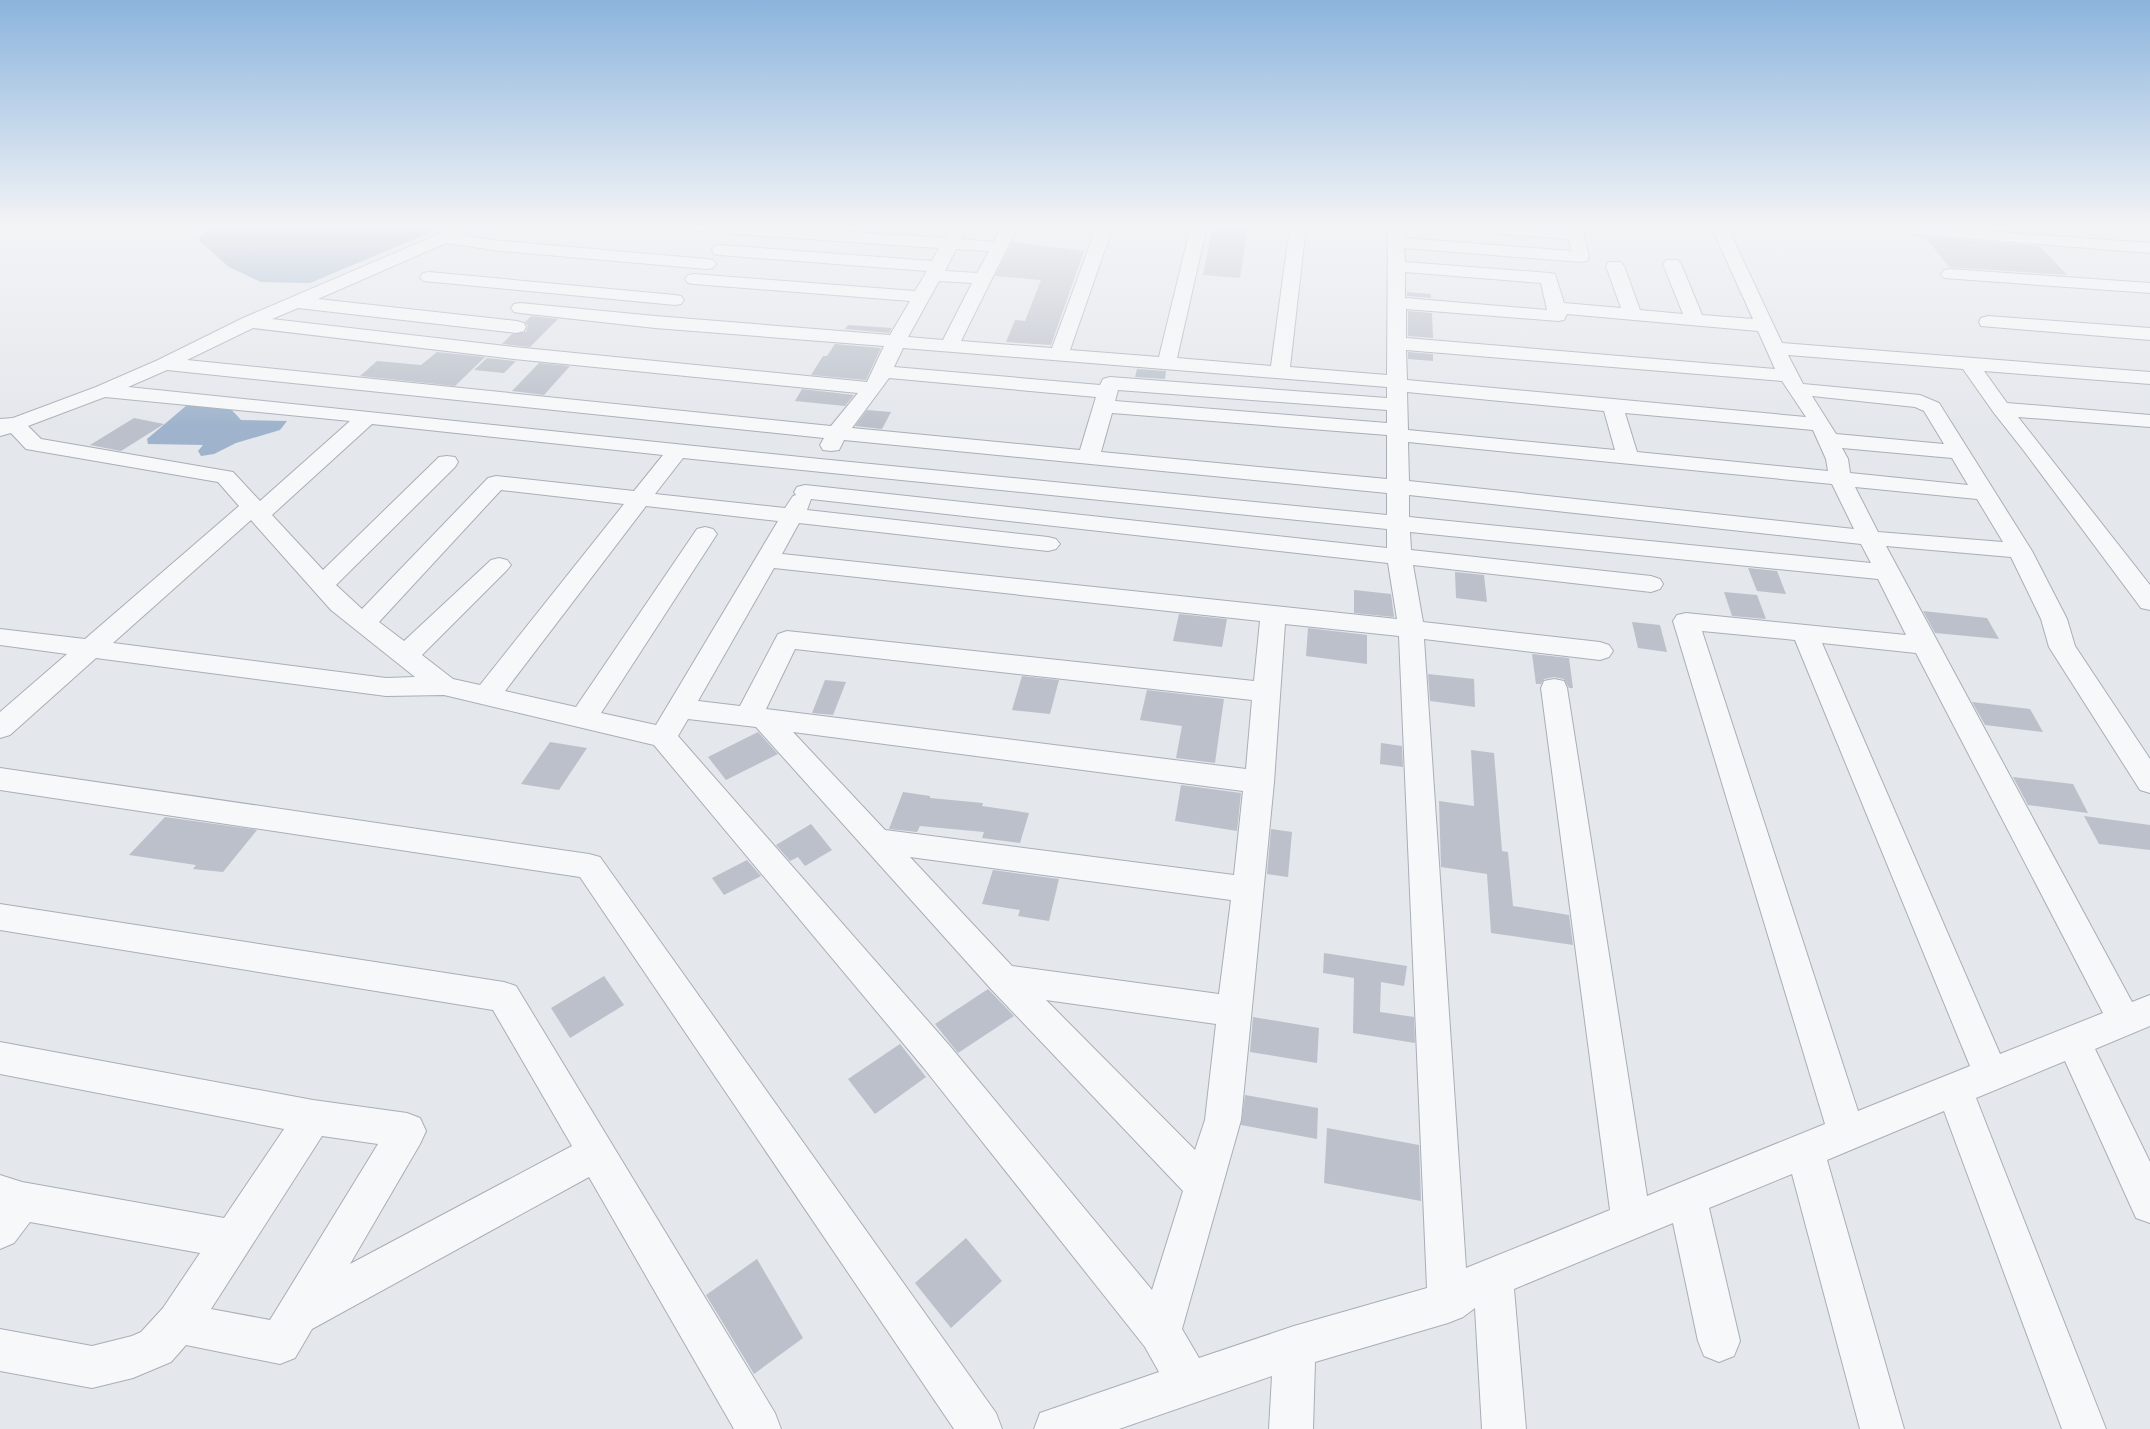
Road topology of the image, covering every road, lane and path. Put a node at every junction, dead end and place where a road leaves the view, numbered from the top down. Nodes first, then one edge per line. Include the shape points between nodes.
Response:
1 (318, 293) edge
2 (597, 293) edge
3 (682, 293) edge
4 (867, 293) edge
5 (923, 293) edge
6 (976, 293) edge
7 (1082, 293) edge
8 (1183, 293) edge
9 (1290, 293) edge
10 (1397, 293) edge
11 (1552, 293) edge
12 (1625, 293) edge
13 (1684, 293) edge
14 (1749, 293) edge
15 (921, 297) junction
16 (675, 300) junction
17 (296, 302) junction
18 (1397, 303) junction
19 (1556, 308) junction
20 (1633, 315) junction
21 (1695, 320) junction
22 (250, 322) junction
23 (655, 322) junction
24 (1988, 322) dead end
25 (2150, 334) edge
26 (1769, 337) junction
27 (896, 341) junction
28 (1396, 343) junction
29 (949, 346) junction
30 (1060, 354) junction
31 (1116, 358) junction
32 (1167, 362) junction
33 (1970, 363) junction
34 (164, 364) junction
35 (1280, 372) junction
36 (2150, 378) edge
37 (877, 380) junction
38 (1792, 383) junction
39 (103, 391) junction
40 (1107, 394) junction
41 (1613, 405) junction
42 (1397, 408) junction
43 (2001, 409) junction
44 (368, 417) junction
45 (2150, 421) edge
46 (5, 426) edge
47 (1824, 432) junction
48 (837, 433) junction
49 (678, 450) junction
50 (1959, 452) junction
51 (1089, 457) junction
52 (1628, 458) junction
53 (447, 462) dead end
54 (820, 466) junction
55 (1840, 479) junction
56 (1398, 487) junction
57 (805, 492) junction
58 (1985, 493) junction
59 (638, 499) junction
60 (255, 511) junction
61 (794, 516) junction
62 (1398, 524) junction
63 (705, 534) dead end
64 (1870, 538) junction
65 (1048, 544) dead end
66 (2020, 551) junction
67 (1399, 556) junction
68 (768, 560) junction
69 (499, 565) dead end
70 (1887, 572) junction
71 (1651, 584) dead end
72 (322, 585) junction
73 (2150, 602) edge
74 (1273, 614) junction
75 (363, 623) junction
76 (1411, 629) junction
77 (1805, 633) junction
78 (0, 637) edge
79 (1924, 644) junction
80 (90, 649) junction
81 (1600, 652) dead end
82 (405, 656) junction
83 (444, 686) junction
84 (1554, 688) dead end
85 (1265, 692) junction
86 (486, 696) junction
87 (680, 708) junction
88 (583, 718) junction
89 (756, 718) junction
90 (0, 728) edge
91 (663, 737) junction
92 (0, 779) edge
93 (1259, 782) junction
94 (2150, 782) edge
95 (876, 841) junction
96 (1246, 889) junction
97 (0, 917) edge
98 (1003, 979) junction
99 (1234, 1011) junction
100 (2137, 1015) edge
101 (2073, 1041) junction
102 (6, 1066) edge
103 (1991, 1074) junction
104 (1954, 1089) junction
105 (313, 1117) junction
106 (1846, 1133) junction
107 (1805, 1150) junction
108 (596, 1153) junction
109 (1204, 1186) junction
110 (1687, 1198) junction
111 (2150, 1204) edge
112 (7, 1208) edge
113 (1631, 1221) junction
114 (232, 1238) junction
115 (1493, 1277) junction
116 (1448, 1302) junction
117 (297, 1314) junction
118 (178, 1323) junction
119 (1160, 1332) junction
120 (1719, 1341) dead end
121 (1294, 1347) junction
122 (0, 1350) edge
123 (1189, 1383) junction
124 (759, 1429) edge
125 (980, 1429) edge
126 (1056, 1429) edge
127 (1291, 1429) edge
128 (1504, 1429) edge
129 (1882, 1429) edge
130 (2084, 1429) edge

1 - 17 street
2 - 16 street
3 - 16 street
4 - 15 street
5 - 15 street
6 - 29 street
7 - 30 street
8 - 32 street
9 - 35 street
10 - 18 street
11 - 19 street
12 - 20 street
13 - 21 street
14 - 26 street
15 - 27 street
16 - 23 street
17 - 22 street
17 - 23 street via 518,318
18 - 19 street via 1558,316
18 - 28 street
19 - 20 street
20 - 21 street
21 - 26 street
22 - 34 street
22 - 37 street via 514,352
23 - 27 street
24 - 25 street
26 - 33 street
26 - 38 street
27 - 29 street
27 - 37 street
28 - 38 street
28 - 42 street
29 - 30 street
30 - 31 street
31 - 32 street
31 - 40 street
32 - 35 street
33 - 36 street
33 - 43 street
34 - 39 street
34 - 48 street
35 - 42 street
37 - 40 street
37 - 48 street
38 - 47 street
38 - 50 street via 1920,401 1932,408
39 - 44 street
39 - 46 street
40 - 42 street
40 - 51 street
41 - 42 street
41 - 47 street
41 - 52 street
42 - 52 street
42 - 56 street
43 - 45 street
43 - 73 street
44 - 49 street
44 - 60 street
46 - 60 street via 34,444 225,477
47 - 50 street
47 - 55 street via 1837,459
48 - 51 street
48 - 54 street
49 - 54 street
49 - 59 street
50 - 58 street
51 - 56 street
52 - 55 street
53 - 72 street
54 - 57 street
54 - 62 street
55 - 58 street
55 - 64 street
56 - 62 street
56 - 64 street
57 - 61 street
57 - 67 street
58 - 66 street
59 - 61 street
59 - 75 street via 496,483
59 - 86 street
60 - 72 street
60 - 80 street
61 - 65 street
61 - 68 street
62 - 67 street
62 - 70 street
63 - 88 street
64 - 66 street
64 - 70 street
66 - 94 street via 2054,619 2062,647
67 - 71 street
67 - 76 street
68 - 74 street
68 - 87 street
69 - 82 street
70 - 79 street
72 - 75 street
74 - 76 street
74 - 85 street
75 - 82 street
76 - 81 street
76 - 116 street
77 - 79 street
77 - 103 street
77 - 106 street via 1686,621
78 - 80 street
79 - 100 street
80 - 83 street via 386,687
80 - 90 street
82 - 83 street
83 - 86 street
84 - 113 street
85 - 89 street via 787,640
85 - 93 street
86 - 88 street
87 - 89 street
87 - 91 street
88 - 91 street
89 - 93 street
89 - 95 street
91 - 119 street via 936,1056
92 - 125 street via 589,866
93 - 96 street
95 - 96 street
95 - 98 street
96 - 99 street
97 - 108 street via 504,997
98 - 99 street
98 - 109 street
99 - 109 street via 1224,1120
100 - 101 street
101 - 103 street
101 - 111 street
102 - 105 street
103 - 104 street
104 - 106 street
104 - 130 street
105 - 114 street
105 - 117 street via 407,1131
106 - 107 street
107 - 110 street
107 - 129 street
108 - 117 street
108 - 124 street
109 - 119 street
110 - 113 street
110 - 120 street
112 - 114 street
113 - 115 street
114 - 118 street
115 - 116 street via 1469,1287
115 - 128 street
116 - 121 street
117 - 118 street via 280,1343
118 - 122 street via 156,1346 132,1357 92,1367
119 - 123 street
121 - 123 street
121 - 127 street
123 - 126 street

